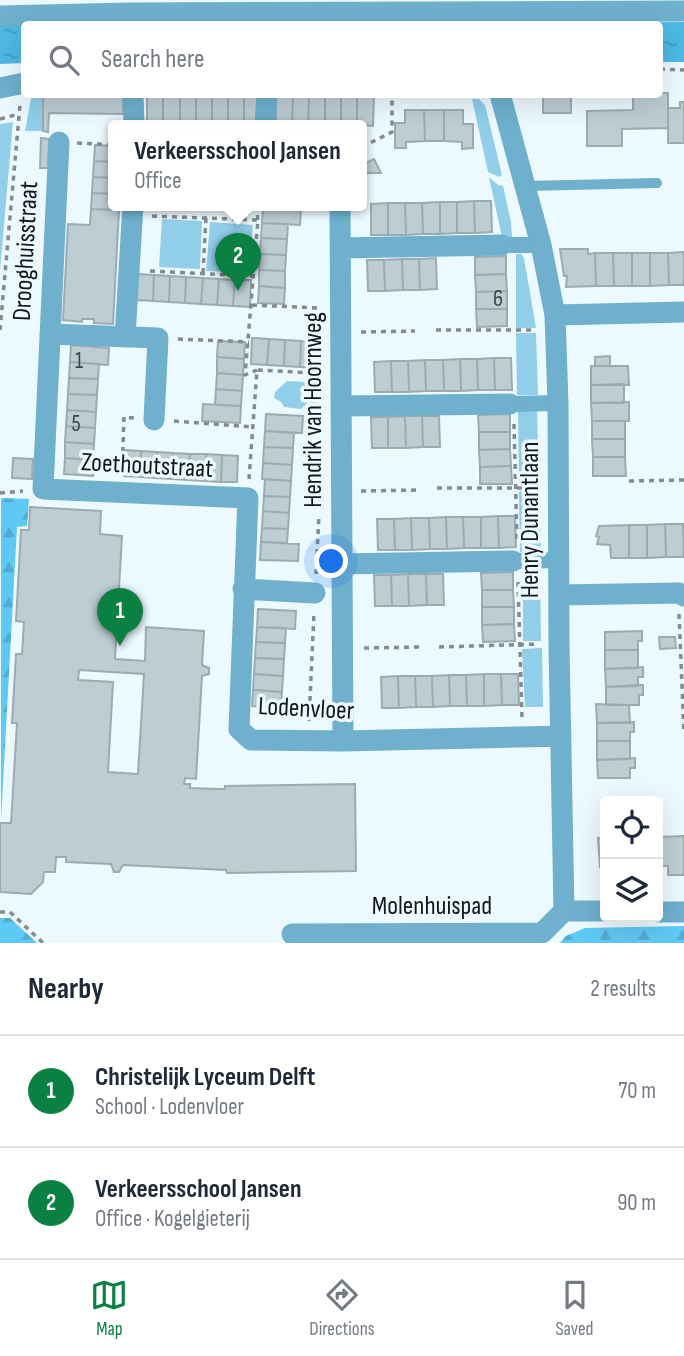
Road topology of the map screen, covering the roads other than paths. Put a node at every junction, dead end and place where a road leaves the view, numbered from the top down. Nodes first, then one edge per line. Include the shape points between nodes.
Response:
1 (231, 7) edge
2 (684, 11) edge
3 (0, 16) edge
4 (21, 83) edge
5 (0, 88) edge
6 (133, 98) edge
7 (267, 98) edge
8 (501, 98) edge
9 (134, 120) edge
10 (265, 120) edge
11 (59, 142) road end
12 (657, 183) dead end
13 (526, 186) junction
14 (133, 211) edge
15 (340, 211) edge
16 (502, 245) joint
17 (541, 245) junction
18 (340, 248) junction
19 (684, 312) edge
20 (555, 323) junction
21 (50, 334) junction
22 (125, 337) junction
23 (558, 403) junction
24 (510, 404) joint
25 (341, 406) junction
26 (154, 419) dead end
27 (43, 489) joint
28 (248, 498) joint
29 (559, 560) junction
30 (513, 561) joint
31 (342, 564) junction
32 (243, 589) junction
33 (315, 593) road end
34 (681, 594) edge
35 (559, 595) junction
36 (561, 736) junction
37 (343, 741) junction
38 (564, 911) junction
39 (600, 912) edge
40 (663, 912) edge
41 (684, 912) edge
42 (292, 934) dead end
43 (542, 938) edge

1 - 2 street
1 - 3 street
4 - 5 street
6 - 9 street
7 - 10 street
8 - 13 street, Henry Dunantlaan
11 - 21 street, Drooghuisstraat
12 - 13 lane
13 - 17 street, Henry Dunantlaan
14 - 22 street
15 - 18 street, Hendrik van Hoornweg
16 - 17 street
16 - 18 street
17 - 20 street, Henry Dunantlaan
18 - 25 street, Hendrik van Hoornweg
19 - 20 street
20 - 23 street, Henry Dunantlaan
21 - 22 street
21 - 27 street, Drooghuisstraat
22 - 26 street via 158,338
23 - 24 street
23 - 29 street, Henry Dunantlaan
24 - 25 street
25 - 31 street, Hendrik van Hoornweg
27 - 28 street, Zoethoutstraat
28 - 32 street, Lodenvloer
29 - 30 street
29 - 35 street, Henry Dunantlaan
30 - 31 street
31 - 37 street, Hendrik van Hoornweg
32 - 33 street
32 - 37 street, Lodenvloer via 239,729 251,740
34 - 35 street
35 - 36 street, Henry Dunantlaan
36 - 37 street, Lodenvloer
36 - 38 street, Henry Dunantlaan
38 - 39 street
38 - 43 street, Molenhuispad
40 - 41 street
42 - 43 street, Molenhuispad

